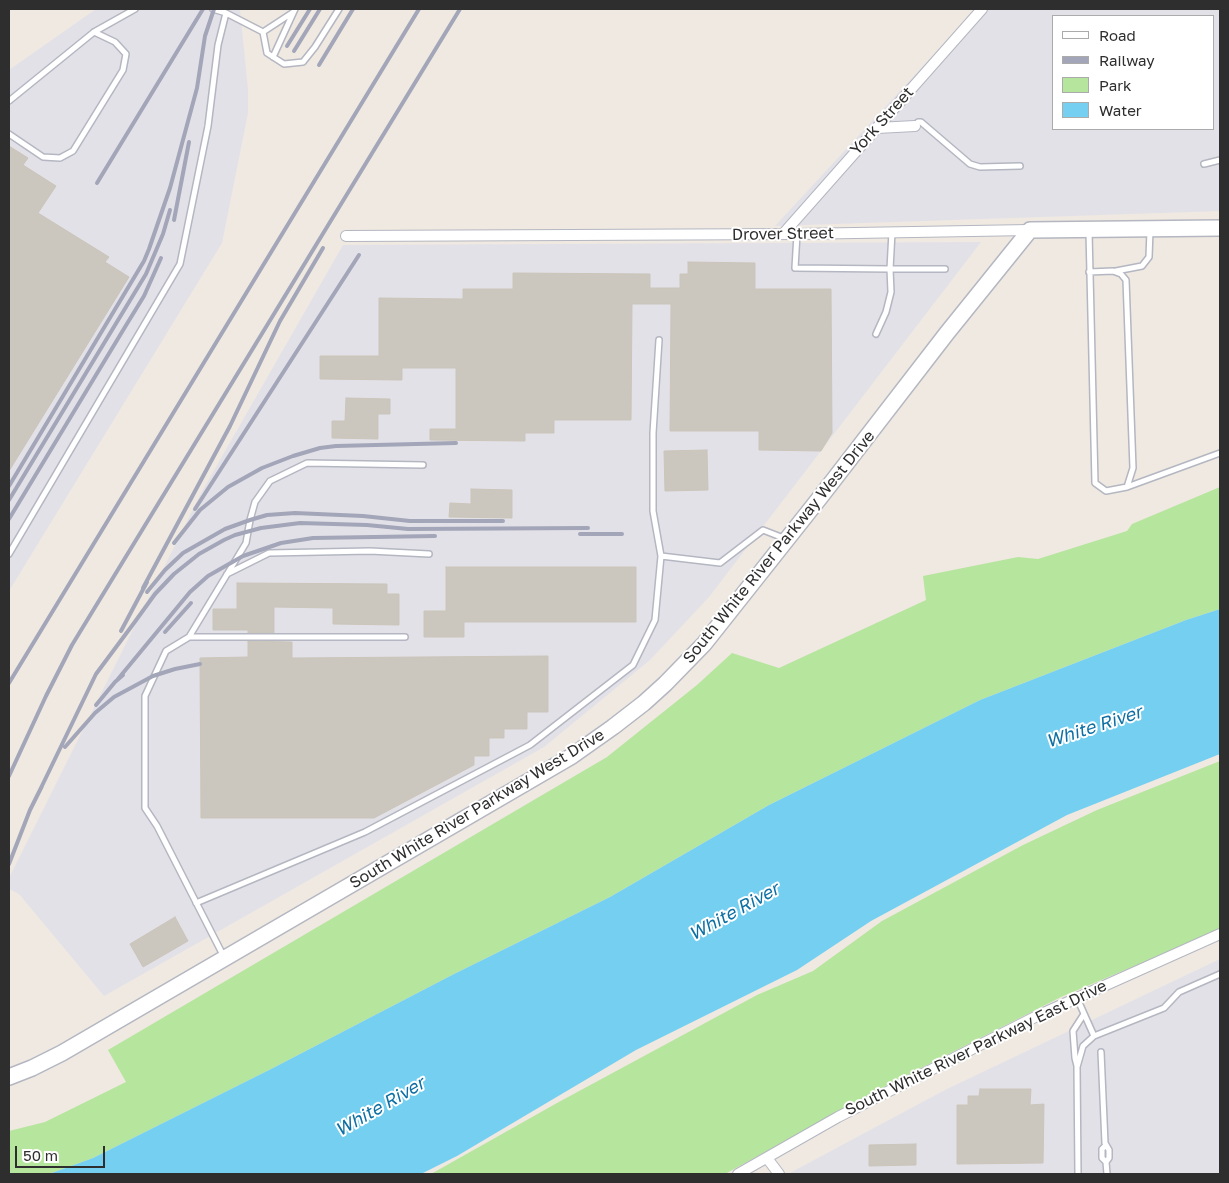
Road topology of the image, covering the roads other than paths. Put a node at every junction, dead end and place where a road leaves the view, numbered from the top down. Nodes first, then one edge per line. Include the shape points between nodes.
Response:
1 (135, 9) edge
2 (213, 9) edge
3 (339, 9) edge
4 (982, 9) edge
5 (294, 10) edge
6 (226, 13) junction
7 (94, 32) junction
8 (263, 32) junction
9 (273, 57) junction
10 (9, 100) edge
11 (915, 126) joint
12 (877, 128) junction
13 (9, 134) edge
14 (1220, 160) edge
15 (1204, 164) dead end
16 (1020, 166) dead end
17 (1220, 228) edge
18 (1089, 229) junction
19 (1150, 229) junction
20 (1030, 230) junction
21 (892, 232) junction
22 (783, 234) junction
23 (797, 234) junction
24 (346, 236) dead end
25 (890, 269) junction
26 (945, 269) dead end
27 (1113, 271) junction
28 (1090, 272) junction
29 (876, 334) dead end
30 (659, 340) dead end
31 (1220, 453) edge
32 (423, 465) dead end
33 (1127, 488) junction
34 (787, 539) junction
35 (9, 554) edge
36 (429, 554) dead end
37 (661, 556) junction
38 (226, 575) junction
39 (189, 637) junction
40 (405, 637) dead end
41 (196, 903) junction
42 (1220, 934) edge
43 (225, 958) junction
44 (1220, 974) edge
45 (1077, 998) junction
46 (1084, 1014) junction
47 (1094, 1036) junction
48 (1102, 1052) dead end
49 (1077, 1067) junction
50 (9, 1077) edge
51 (767, 1158) junction
52 (738, 1174) edge
53 (779, 1174) edge
54 (1078, 1174) edge
55 (1106, 1174) edge

1 - 7 lane
2 - 6 lane
3 - 9 lane via 303,62 284,64
4 - 12 street, York Street
5 - 8 lane
5 - 9 lane
6 - 8 lane
6 - 35 lane via 218,45 208,126 180,264
7 - 10 lane
7 - 13 lane via 115,42 126,54 123,70 73,151 60,158 43,157
8 - 9 lane via 267,53
11 - 12 street
11 - 16 lane via 922,122 970,164 980,167
12 - 22 street, York Street
14 - 15 lane
17 - 19 street, Drover Street
18 - 19 street, Drover Street
18 - 20 street, Drover Street
18 - 28 lane
19 - 27 lane via 1149,257 1142,266
20 - 21 street, Drover Street
20 - 34 street, South White River Parkway West Drive
21 - 23 street, Drover Street
21 - 25 lane
22 - 23 street, Drover Street
22 - 24 street, Drover Street
23 - 25 lane via 795,268
25 - 26 lane
25 - 29 lane via 891,292
27 - 28 lane
27 - 33 lane via 1126,280 1133,468
28 - 33 lane via 1096,482 1106,491
30 - 37 lane via 653,433 653,511
31 - 33 lane
32 - 38 lane via 307,463 270,481 255,502 246,543
34 - 37 lane via 763,530 720,563
34 - 43 street, South White River Parkway West Drive via 697,652 613,728 572,756
36 - 38 lane via 370,551 269,553
37 - 41 lane via 655,620 633,665 530,745 365,832
38 - 39 lane
39 - 40 lane
39 - 41 lane via 166,651 145,696 145,808
41 - 43 lane
42 - 45 street, South White River Parkway East Drive
43 - 50 street, South White River Parkway West Drive via 62,1052
44 - 47 lane via 1179,992 1164,1008
45 - 46 lane
45 - 51 street, South White River Parkway East Drive via 855,1108
46 - 47 lane
46 - 49 lane via 1073,1031
47 - 49 lane via 1083,1046
48 - 55 lane via 1105,1146 1102,1158 1106,1162
49 - 54 lane
51 - 52 street, South White River Parkway East Drive
51 - 53 street

